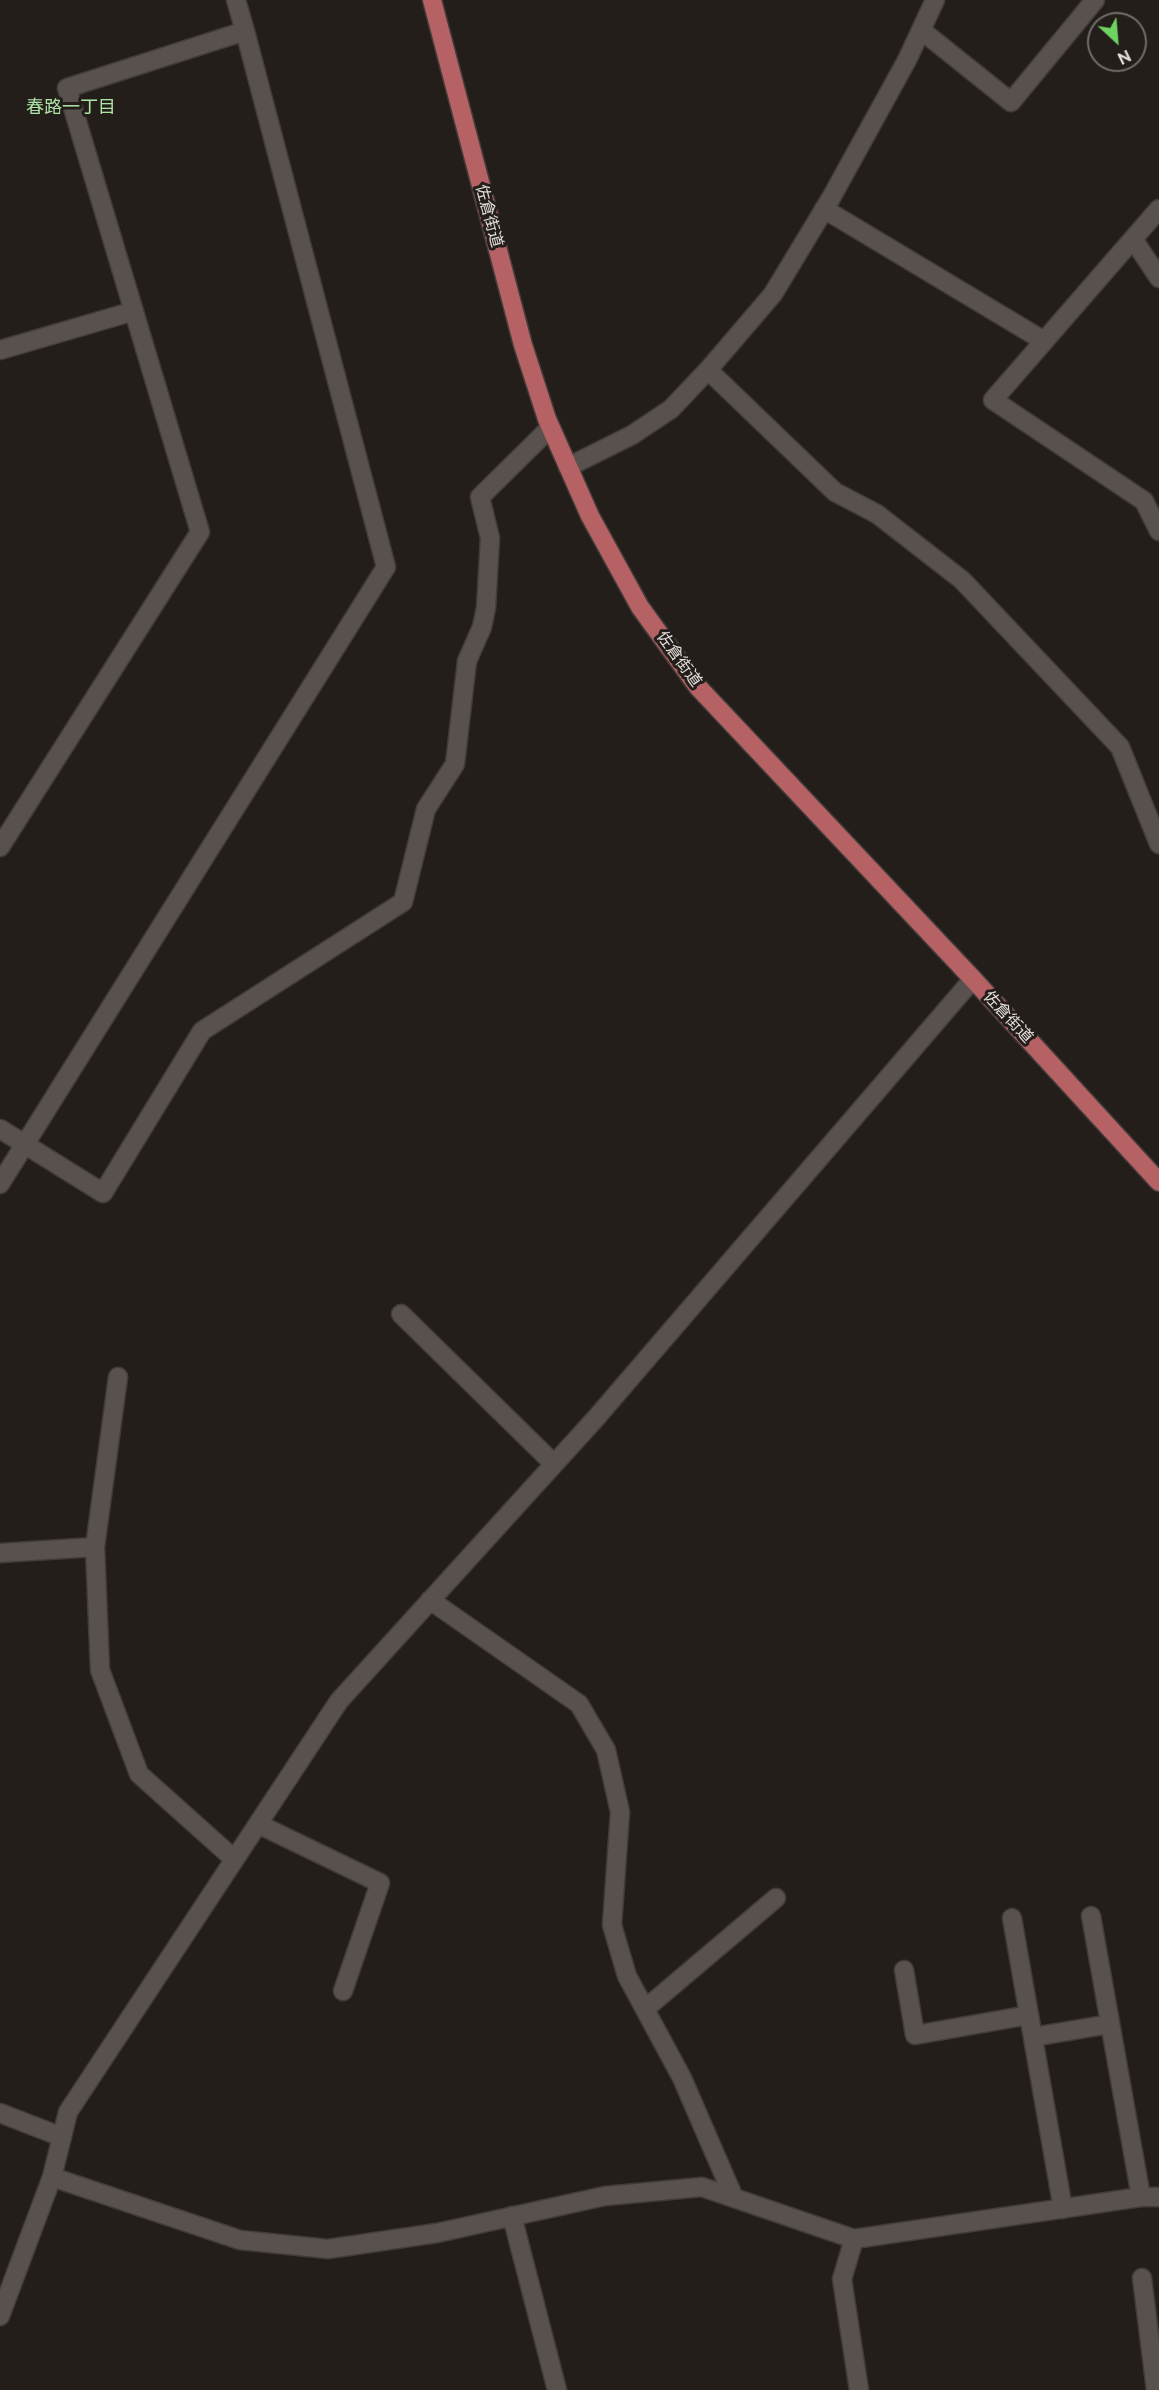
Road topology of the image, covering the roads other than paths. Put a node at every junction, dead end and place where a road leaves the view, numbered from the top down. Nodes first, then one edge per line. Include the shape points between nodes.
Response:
1 (236, 0) edge
2 (432, 0) edge
3 (935, 0) edge
4 (1095, 0) edge
5 (921, 30) junction
6 (245, 31) junction
7 (824, 209) junction
8 (1159, 209) edge
9 (1133, 239) junction
10 (1159, 278) edge
11 (134, 311) junction
12 (1044, 341) junction
13 (0, 350) edge
14 (708, 369) junction
15 (550, 428) junction
16 (568, 467) junction
17 (1159, 531) edge
18 (1159, 844) edge
19 (0, 847) edge
20 (973, 979) junction
21 (0, 1129) edge
22 (25, 1144) junction
23 (1159, 1182) edge
24 (0, 1184) edge
25 (401, 1314) dead end
26 (118, 1377) dead end
27 (554, 1464) junction
28 (94, 1547) junction
29 (0, 1553) edge
30 (430, 1600) junction
31 (258, 1824) junction
32 (234, 1860) junction
33 (776, 1898) dead end
34 (1091, 1916) dead end
35 (1012, 1918) dead end
36 (904, 1970) dead end
37 (343, 1991) dead end
38 (645, 2009) junction
39 (1029, 2015) junction
40 (1110, 2024) junction
41 (1033, 2037) junction
42 (0, 2113) edge
43 (62, 2137) junction
44 (52, 2177) junction
45 (1150, 2197) edge
46 (734, 2198) junction
47 (1063, 2209) junction
48 (512, 2216) junction
49 (854, 2240) junction
50 (1142, 2278) dead end
51 (0, 2316) edge
52 (557, 2390) edge
53 (859, 2390) edge
54 (1156, 2390) edge

1 - 6 street
2 - 15 main road, 佐倉街道 via 523,345
3 - 5 street
4 - 5 street via 1011,102
5 - 7 street
6 - 11 street via 67,88
6 - 22 street via 386,567
7 - 12 street
7 - 14 street via 773,294
8 - 9 street
9 - 10 street
9 - 12 street
11 - 13 street
11 - 19 street via 200,532
12 - 17 street via 993,400 1144,501
14 - 16 street via 671,409 632,435
14 - 18 street via 835,492 877,514 963,580 1120,747
15 - 16 main road, 佐倉街道
15 - 22 street via 480,497 490,537 486,608 467,661 456,764 426,809 403,902 202,1031 103,1193
16 - 20 main road, 佐倉街道 via 640,607 698,687
20 - 23 main road, 佐倉街道
20 - 27 street
21 - 22 street
22 - 24 street
25 - 27 street
26 - 28 street
27 - 30 street
28 - 29 street
28 - 32 street via 100,1670 139,1774
30 - 31 street via 339,1701
30 - 38 street via 579,1704 606,1750 620,1812 612,1925 627,1976
31 - 32 street
31 - 37 street via 380,1883
32 - 43 street via 68,2112
33 - 38 street
34 - 40 street
35 - 39 street
36 - 39 street via 915,2035
38 - 46 street via 682,2078
39 - 41 street
40 - 41 street
40 - 45 street
41 - 47 street
42 - 43 street
43 - 44 street
44 - 48 street via 240,2240 328,2249 437,2233
44 - 51 street
45 - 47 street
46 - 48 street via 702,2187 605,2196
46 - 49 street
47 - 49 street
48 - 52 street
49 - 53 street via 842,2279
50 - 54 street

